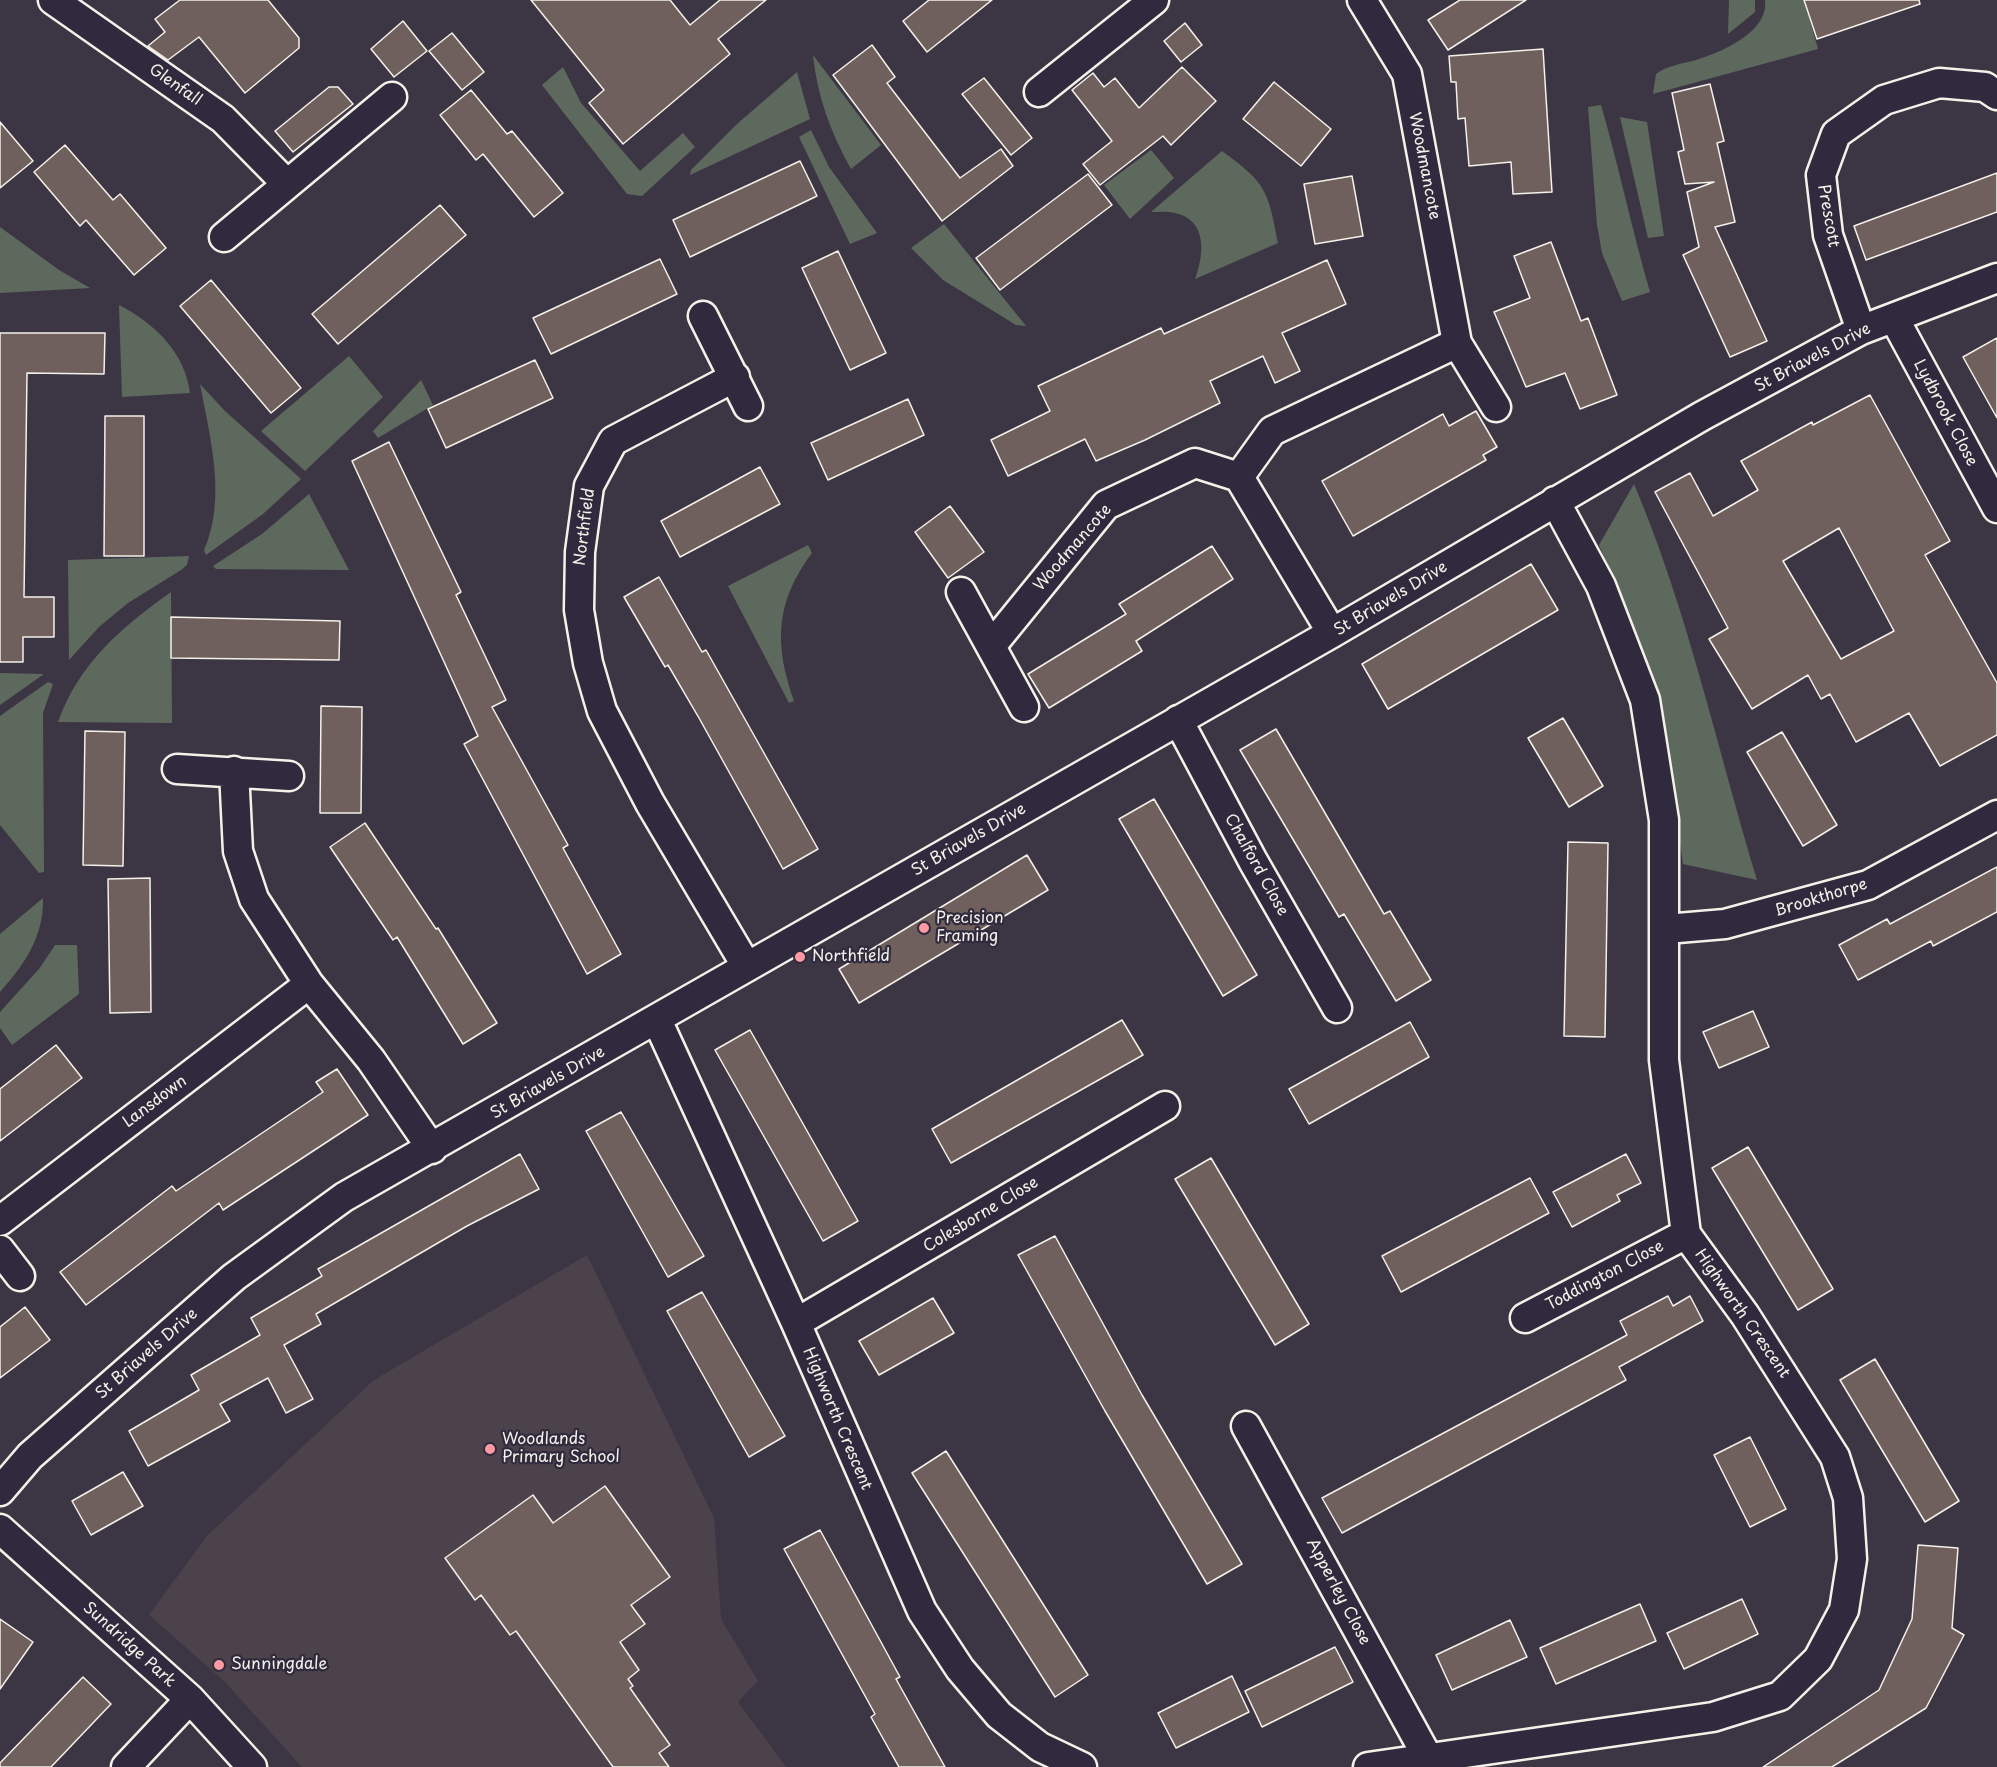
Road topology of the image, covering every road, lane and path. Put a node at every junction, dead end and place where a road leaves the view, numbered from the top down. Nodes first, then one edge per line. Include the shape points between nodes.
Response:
1 (53, 0) edge
2 (1154, 0) edge
3 (1362, 0) edge
4 (1039, 92) dead end
5 (1997, 95) edge
6 (392, 97) dead end
7 (286, 183) junction
8 (224, 237) dead end
9 (1997, 278) edge
10 (703, 316) dead end
11 (1894, 318) junction
12 (1861, 330) junction
13 (1457, 343) junction
14 (735, 377) junction
15 (748, 406) dead end
16 (1496, 407) dead end
17 (1239, 477) junction
18 (1555, 501) junction
19 (1997, 508) edge
20 (961, 592) dead end
21 (1332, 633) junction
22 (992, 645) junction
23 (1024, 707) dead end
24 (1178, 720) junction
25 (177, 770) dead end
26 (234, 771) junction
27 (289, 776) dead end
28 (1997, 815) edge
29 (1666, 929) junction
30 (747, 966) junction
31 (309, 984) junction
32 (1337, 1008) dead end
33 (657, 1020) junction
34 (1165, 1106) dead end
35 (432, 1149) junction
36 (0, 1221) edge
37 (1686, 1234) junction
38 (0, 1250) edge
39 (20, 1276) dead end
40 (1525, 1318) dead end
41 (796, 1323) junction
42 (1246, 1426) dead end
43 (0, 1491) edge
44 (0, 1529) edge
45 (190, 1699) junction
46 (1428, 1758) junction
47 (126, 1767) edge
48 (252, 1767) edge
49 (1082, 1767) edge
50 (1368, 1767) edge

1 - 7 street, Glenfall via 223,119
2 - 4 street
3 - 13 street, Woodmancote via 1407,74
5 - 12 street, Prescott via 1984,87 1939,83 1884,100 1836,134 1821,175 1828,235
6 - 7 street
7 - 8 street
9 - 11 street, St Briavels Drive
10 - 14 street
11 - 12 street, St Briavels Drive
11 - 19 street, Lydbrook Close
12 - 18 street, St Briavels Drive
13 - 16 street, Woodmancote
13 - 17 street via 1272,430
14 - 15 street
14 - 30 street, Northfield via 613,441 589,486 580,552 579,610 602,711 650,803
17 - 21 street
17 - 22 street, Woodmancote via 1195,463 1106,505
18 - 21 street, St Briavels Drive
18 - 29 street, Highworth Crescent via 1601,586 1645,700 1664,820
20 - 22 street
21 - 24 street, St Briavels Drive
22 - 23 street
24 - 30 street, St Briavels Drive
24 - 32 street, Chalford Close
25 - 26 street
26 - 27 street
26 - 31 street via 238,851 254,899
28 - 29 street, Brookthorpe via 1868,885 1725,924
29 - 37 street, Highworth Crescent via 1664,1060
30 - 33 street, St Briavels Drive
31 - 35 street via 371,1060
31 - 36 street, Lansdown
33 - 35 street, St Briavels Drive
33 - 41 street, Highworth Crescent
34 - 41 street, Colesborne Close
35 - 43 street, St Briavels Drive via 344,1197 234,1277 30,1456
37 - 40 street, Toddington Close
37 - 46 street, Highworth Crescent via 1745,1315 1835,1457 1848,1498 1852,1559 1844,1610 1818,1659 1780,1696 1713,1717
38 - 39 street
41 - 49 street, Highworth Crescent via 922,1611 960,1669 999,1715 1040,1747
42 - 46 street, Apperley Close
44 - 45 street, Sundridge Park
45 - 47 street
45 - 48 street, Sundridge Park
46 - 50 street, Highworth Crescent

